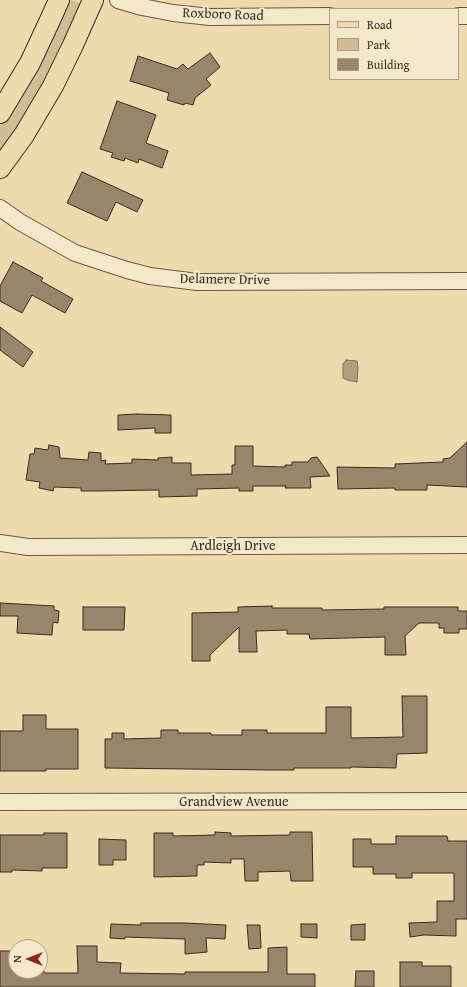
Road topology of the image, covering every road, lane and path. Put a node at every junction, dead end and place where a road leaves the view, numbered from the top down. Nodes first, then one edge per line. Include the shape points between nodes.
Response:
1 (59, 0) edge
2 (93, 0) edge
3 (118, 0) edge
4 (329, 16) edge
5 (0, 113) edge
6 (0, 168) edge
7 (0, 208) edge
8 (467, 281) edge
9 (0, 543) edge
10 (467, 545) edge
11 (467, 801) edge
12 (0, 802) edge

1 - 5 main road via 30,62
2 - 6 main road via 53,86 24,135
3 - 4 street, Roxboro Road via 173,13 210,17
7 - 8 street, Delamere Drive via 26,226 75,253 150,276 197,282
9 - 10 street, Ardleigh Drive via 28,547
11 - 12 street, Grandview Avenue

